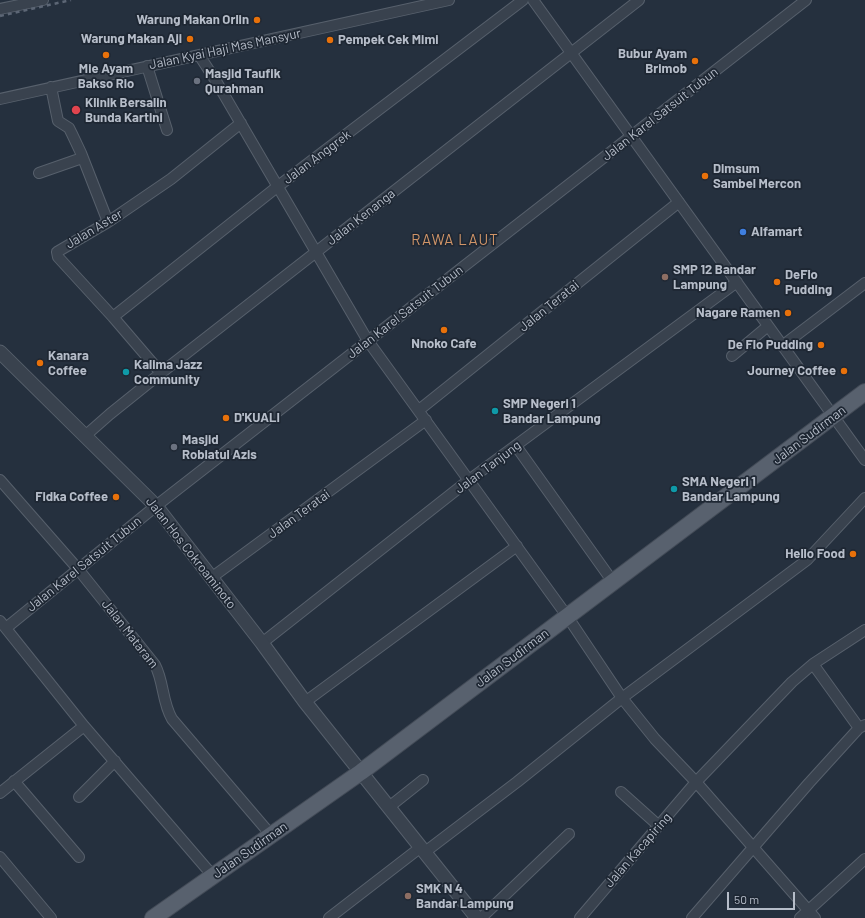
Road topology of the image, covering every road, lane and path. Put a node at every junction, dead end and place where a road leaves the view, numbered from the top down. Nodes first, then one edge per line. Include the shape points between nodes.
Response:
1 (43, 0) edge
2 (449, 0) edge
3 (523, 0) edge
4 (534, 0) edge
5 (639, 0) edge
6 (806, 0) edge
7 (429, 2) edge
8 (0, 10) edge
9 (572, 53) junction
10 (199, 55) junction
11 (147, 66) junction
12 (51, 87) junction
13 (0, 99) edge
14 (241, 123) junction
15 (167, 130) dead end
16 (631, 136) junction
17 (82, 158) junction
18 (39, 173) dead end
19 (278, 187) junction
20 (679, 202) junction
21 (108, 222) junction
22 (315, 252) junction
23 (737, 282) junction
24 (865, 283) edge
25 (113, 317) junction
26 (768, 326) junction
27 (368, 341) junction
28 (782, 346) junction
29 (732, 356) dead end
30 (2, 357) edge
31 (161, 373) junction
32 (865, 392) edge
33 (419, 410) junction
34 (834, 416) junction
35 (426, 420) junction
36 (85, 436) junction
37 (516, 446) junction
38 (865, 460) edge
39 (0, 480) edge
40 (469, 480) junction
41 (865, 498) edge
42 (156, 506) junction
43 (517, 546) junction
44 (78, 569) junction
45 (211, 578) junction
46 (613, 582) junction
47 (567, 616) junction
48 (3, 625) edge
49 (865, 630) edge
50 (262, 643) junction
51 (813, 664) junction
52 (622, 698) junction
53 (305, 702) junction
54 (84, 726) junction
55 (862, 727) edge
56 (115, 761) junction
57 (361, 772) junction
58 (423, 780) dead end
59 (14, 781) junction
60 (696, 782) junction
61 (0, 792) edge
62 (621, 792) dead end
63 (79, 797) dead end
64 (389, 807) junction
65 (659, 826) junction
66 (569, 834) dead end
67 (272, 835) junction
68 (753, 847) junction
69 (423, 850) junction
70 (0, 857) edge
71 (79, 857) dead end
72 (865, 859) edge
73 (213, 876) junction
74 (811, 914) edge
75 (51, 918) edge
76 (153, 918) edge
77 (329, 918) edge
78 (477, 918) edge
79 (481, 918) edge
80 (580, 918) edge
81 (692, 918) edge
82 (800, 918) edge

1 - 8 street
2 - 7 street, Jalan Kyai Haji Mas Mansyur
3 - 19 street, Jalan Anggrek
4 - 9 street
5 - 9 street, Jalan Kenanga
6 - 16 street, Jalan Karel Satsuit Tubun
7 - 10 street, Jalan Kyai Haji Mas Mansyur
9 - 16 street
9 - 22 street, Jalan Kenanga
10 - 11 street, Jalan Kyai Haji Mas Mansyur
10 - 14 street
11 - 12 street, Jalan Kyai Haji Mas Mansyur
11 - 15 street
12 - 13 street, Jalan Kyai Haji Mas Mansyur
12 - 17 street via 58,121 69,128
14 - 19 street
14 - 21 street, Jalan Aster via 171,179
16 - 20 street
16 - 27 street, Jalan Karel Satsuit Tubun
17 - 18 street
17 - 21 street
19 - 22 street
19 - 25 street, Jalan Anggrek
20 - 23 street
20 - 33 street, Jalan Teratai
21 - 25 street, Jalan Aster via 56,254
22 - 27 street
22 - 31 street, Jalan Kenanga
23 - 26 street
23 - 37 street, Jalan Tanjung
24 - 28 street
25 - 31 street, Jalan Aster
26 - 28 street
26 - 29 street
27 - 33 street
27 - 42 street, Jalan Karel Satsuit Tubun
28 - 34 street
30 - 36 street, Jalan Hos Cokroaminoto
31 - 36 street, Jalan Kenanga
32 - 34 main road, Jalan Sudirman
33 - 35 street
34 - 38 street
34 - 46 main road, Jalan Sudirman
35 - 40 street
35 - 45 street, Jalan Teratai
36 - 42 street, Jalan Hos Cokroaminoto
37 - 40 street, Jalan Tanjung
37 - 46 street
39 - 44 street, Jalan Mataram
40 - 43 street
40 - 50 street, Jalan Tanjung
41 - 52 street via 807,560
42 - 44 street, Jalan Karel Satsuit Tubun
42 - 45 street, Jalan Hos Cokroaminoto
43 - 47 street
43 - 53 street
44 - 48 street, Jalan Karel Satsuit Tubun
44 - 67 street, Jalan Mataram via 155,665 161,679 167,711 172,719
45 - 50 street, Jalan Hos Cokroaminoto
46 - 47 main road, Jalan Sudirman
47 - 52 street
47 - 57 main road, Jalan Sudirman
48 - 54 street
49 - 51 street, Jalan Kacapiring
50 - 53 street, Jalan Hos Cokroaminoto
51 - 55 street
51 - 60 street, Jalan Kacapiring via 792,682
52 - 60 street via 655,739
52 - 69 street via 517,782
53 - 57 street, Jalan Hos Cokroaminoto
54 - 56 street
54 - 59 street
55 - 68 street
56 - 63 street
56 - 73 street
57 - 64 street, Jalan Hos Cokroaminoto
57 - 67 main road, Jalan Sudirman
58 - 64 street
59 - 61 street
59 - 71 street
60 - 65 street, Jalan Kacapiring
60 - 68 street
62 - 65 street
64 - 69 street, Jalan Hos Cokroaminoto
65 - 80 street, Jalan Kacapiring
66 - 79 street
67 - 73 main road, Jalan Sudirman
68 - 74 street
68 - 81 street
69 - 77 street
69 - 78 street, Jalan Hos Cokroaminoto
70 - 75 street
72 - 74 street
73 - 76 main road, Jalan Sudirman
74 - 82 street

